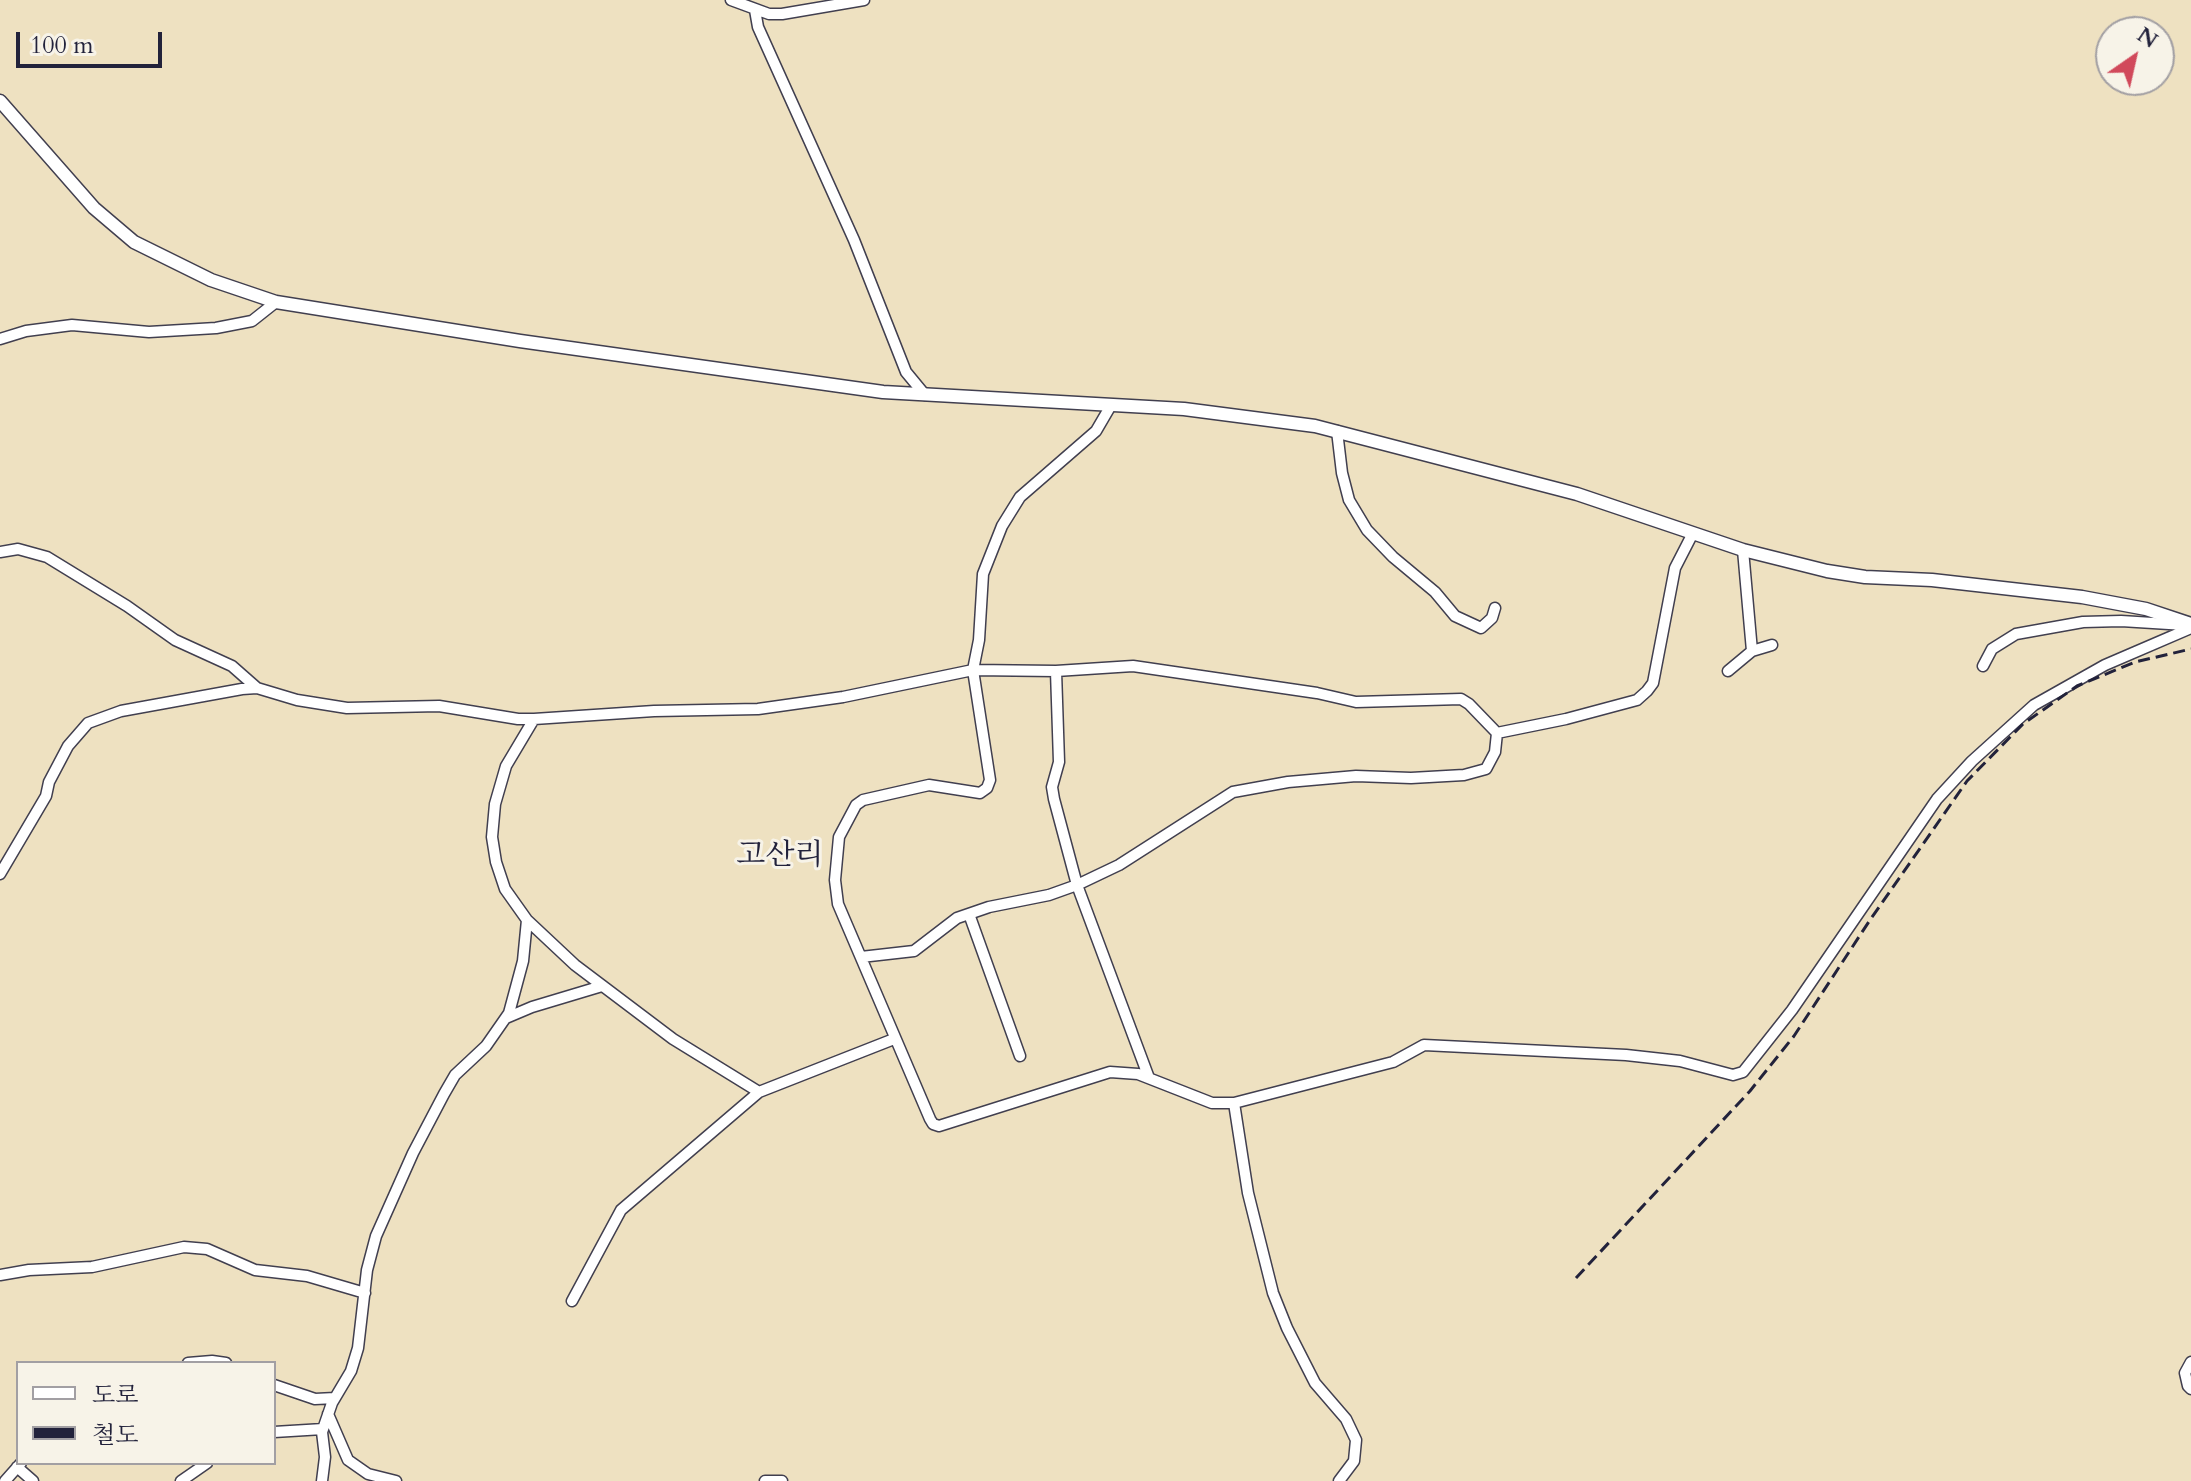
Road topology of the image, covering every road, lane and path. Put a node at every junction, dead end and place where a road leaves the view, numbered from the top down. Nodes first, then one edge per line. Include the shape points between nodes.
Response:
1 (731, 0) edge
2 (864, 0) edge
3 (755, 10) junction
4 (0, 101) edge
5 (276, 302) junction
6 (0, 339) edge
7 (925, 395) junction
8 (1110, 407) junction
9 (1337, 431) junction
10 (1693, 533) junction
11 (1743, 550) junction
12 (0, 552) edge
13 (1495, 608) dead end
14 (2191, 626) edge
15 (1772, 645) dead end
16 (1752, 651) junction
17 (1983, 666) dead end
18 (973, 670) junction
19 (1056, 671) junction
20 (1728, 671) dead end
21 (257, 688) junction
22 (534, 719) junction
23 (1497, 733) junction
24 (0, 874) edge
25 (1077, 885) junction
26 (969, 914) junction
27 (527, 920) junction
28 (861, 957) junction
29 (602, 986) junction
30 (506, 1018) junction
31 (894, 1039) junction
32 (1020, 1056) dead end
33 (1149, 1078) junction
34 (759, 1092) junction
35 (1234, 1103) junction
36 (0, 1275) edge
37 (365, 1293) junction
38 (572, 1301) dead end
39 (2191, 1362) edge
40 (276, 1386) edge
41 (2191, 1389) edge
42 (335, 1398) junction
43 (328, 1414) junction
44 (323, 1429) junction
45 (276, 1432) edge
46 (19, 1465) edge
47 (204, 1465) edge
48 (5, 1481) edge
49 (33, 1481) edge
50 (181, 1481) edge
51 (322, 1481) edge
52 (396, 1481) edge
53 (765, 1481) edge
54 (782, 1481) edge
55 (1339, 1481) edge

1 - 3 street
2 - 3 street via 782,14
3 - 7 street via 906,372
4 - 5 main road via 94,208 134,242 211,280
5 - 6 street via 252,321 216,328 149,332 72,325
5 - 7 main road via 690,366
7 - 8 main road
8 - 9 main road via 1184,409
8 - 18 street via 1096,431 1020,497 1002,526 980,585
9 - 10 main road via 1577,494
9 - 13 street via 1349,500 1367,530 1455,616 1481,628
10 - 11 main road
10 - 23 street via 1675,568 1653,683 1647,691 1637,700
11 - 14 main road via 1865,577 2093,599 2146,609
11 - 16 street
12 - 21 street via 18,549 47,557 175,640 232,666
14 - 17 street via 2083,622 2016,634 1992,649
14 - 35 street via 2114,660 2034,705 1972,761 1937,799 1792,1010 1743,1072 1733,1075 1680,1061 1626,1055 1424,1045 1393,1062
15 - 16 street
16 - 20 street
18 - 19 street
18 - 22 street via 758,709
18 - 28 street via 987,788 980,793 929,785 863,800 839,837 838,904
19 - 23 street via 1133,666 1356,702 1461,699
19 - 25 street via 1059,762 1052,787
21 - 22 street via 347,708 439,706
21 - 24 street via 121,711 88,723 68,746 46,796
22 - 27 street via 502,777 492,826 505,889
23 - 25 street via 1486,769 1464,775 1356,776 1233,792 1119,865
25 - 26 street
25 - 33 street
26 - 28 street via 914,951
26 - 32 street
27 - 29 street
27 - 30 street via 523,961
28 - 31 street
29 - 30 street
29 - 34 street via 673,1039
30 - 37 street via 455,1075 426,1126 376,1236
31 - 33 street via 930,1119 939,1126 1110,1072
31 - 34 street
33 - 35 street via 1212,1103
34 - 38 street via 621,1210
35 - 55 street via 1248,1193 1273,1293 1307,1369 1356,1440 1354,1461
36 - 37 street via 105,1265 184,1247 207,1249 255,1270 307,1276
37 - 42 street via 358,1348
39 - 41 street via 2185,1373
40 - 42 street via 315,1399
42 - 43 street
43 - 44 street
43 - 52 street via 348,1460 368,1474
44 - 45 street
44 - 51 street
46 - 48 street
46 - 49 street
47 - 50 street
53 - 54 street

